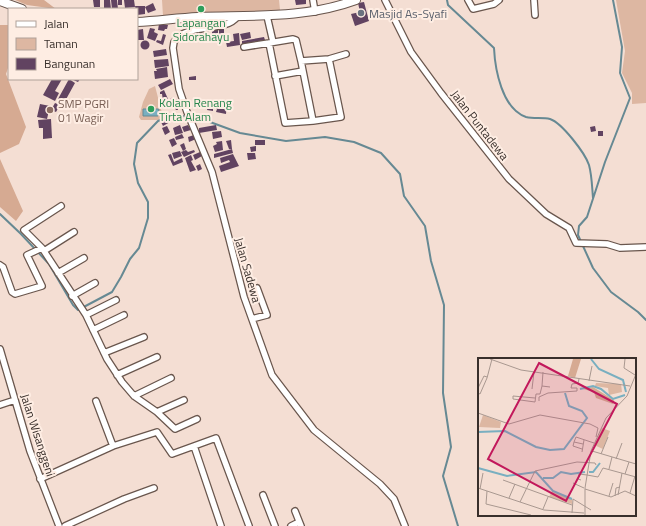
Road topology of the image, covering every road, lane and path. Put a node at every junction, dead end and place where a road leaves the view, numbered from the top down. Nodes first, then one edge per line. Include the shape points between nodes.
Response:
1 (0, 0) edge
2 (313, 0) edge
3 (356, 0) edge
4 (385, 0) edge
5 (468, 0) edge
6 (499, 0) edge
7 (534, 0) edge
8 (20, 8) edge
9 (315, 12) junction
10 (535, 14) dead end
11 (267, 16) junction
12 (237, 17) junction
13 (138, 22) edge
14 (271, 42) junction
15 (244, 48) dead end
16 (346, 54) dead end
17 (329, 59) junction
18 (301, 61) junction
19 (303, 71) junction
20 (275, 76) junction
21 (313, 121) junction
22 (61, 206) dead end
23 (74, 232) dead end
24 (646, 247) edge
25 (41, 250) junction
26 (84, 258) dead end
27 (0, 265) edge
28 (58, 273) junction
29 (95, 283) dead end
30 (257, 288) dead end
31 (72, 296) junction
32 (116, 300) dead end
33 (85, 314) junction
34 (124, 315) dead end
35 (252, 319) junction
36 (93, 330) junction
37 (144, 337) dead end
38 (0, 349) edge
39 (104, 353) junction
40 (157, 357) dead end
41 (118, 375) junction
42 (171, 378) dead end
43 (134, 396) junction
44 (15, 400) junction
45 (184, 400) dead end
46 (96, 401) dead end
47 (0, 405) edge
48 (157, 412) junction
49 (197, 419) dead end
50 (113, 446) junction
51 (194, 446) junction
52 (40, 479) junction
53 (154, 488) dead end
54 (263, 495) dead end
55 (295, 511) dead end
56 (300, 524) edge
57 (59, 526) edge
58 (66, 526) edge
59 (221, 526) edge
60 (249, 526) edge
61 (275, 526) edge
62 (291, 526) edge
63 (405, 526) edge

1 - 8 main road
2 - 9 street
3 - 9 main road
4 - 24 street, Jalan Puntadewa via 411,52 509,179 546,214 569,228 574,242 586,245 607,244 620,248
5 - 6 street via 473,9 494,4
7 - 10 street
9 - 11 main road
11 - 12 main road
11 - 14 street
12 - 13 main road
12 - 35 street, Jalan Sadewa via 230,23 190,32 175,39 174,42 177,80 187,112 212,172 229,244
14 - 15 street
14 - 18 street via 296,40
14 - 20 street
16 - 17 street
17 - 18 street
17 - 21 street via 341,117
18 - 19 street
19 - 20 street
19 - 21 street
20 - 21 street via 285,123
22 - 25 street via 24,230
23 - 25 street
25 - 27 street via 27,255 42,286 15,294
25 - 28 street
26 - 28 street
28 - 31 street
29 - 31 street
30 - 35 street via 267,315
31 - 33 street
32 - 33 street
33 - 36 street
34 - 36 street
35 - 63 street, Jalan Sadewa via 272,375 327,442 380,484 394,499
36 - 39 street
37 - 39 street
38 - 44 street, Jalan Wisanggeni
39 - 41 street
40 - 41 street
41 - 43 street
42 - 43 street
43 - 48 street
44 - 47 street
44 - 52 street, Jalan Wisanggeni
45 - 48 street
46 - 50 street
48 - 49 street via 175,429
50 - 51 street via 157,432 172,454
50 - 52 street
51 - 59 street
51 - 60 street via 216,438 218,440
52 - 57 street, Jalan Wisanggeni
53 - 58 street
54 - 61 street
55 - 56 street
56 - 62 street

